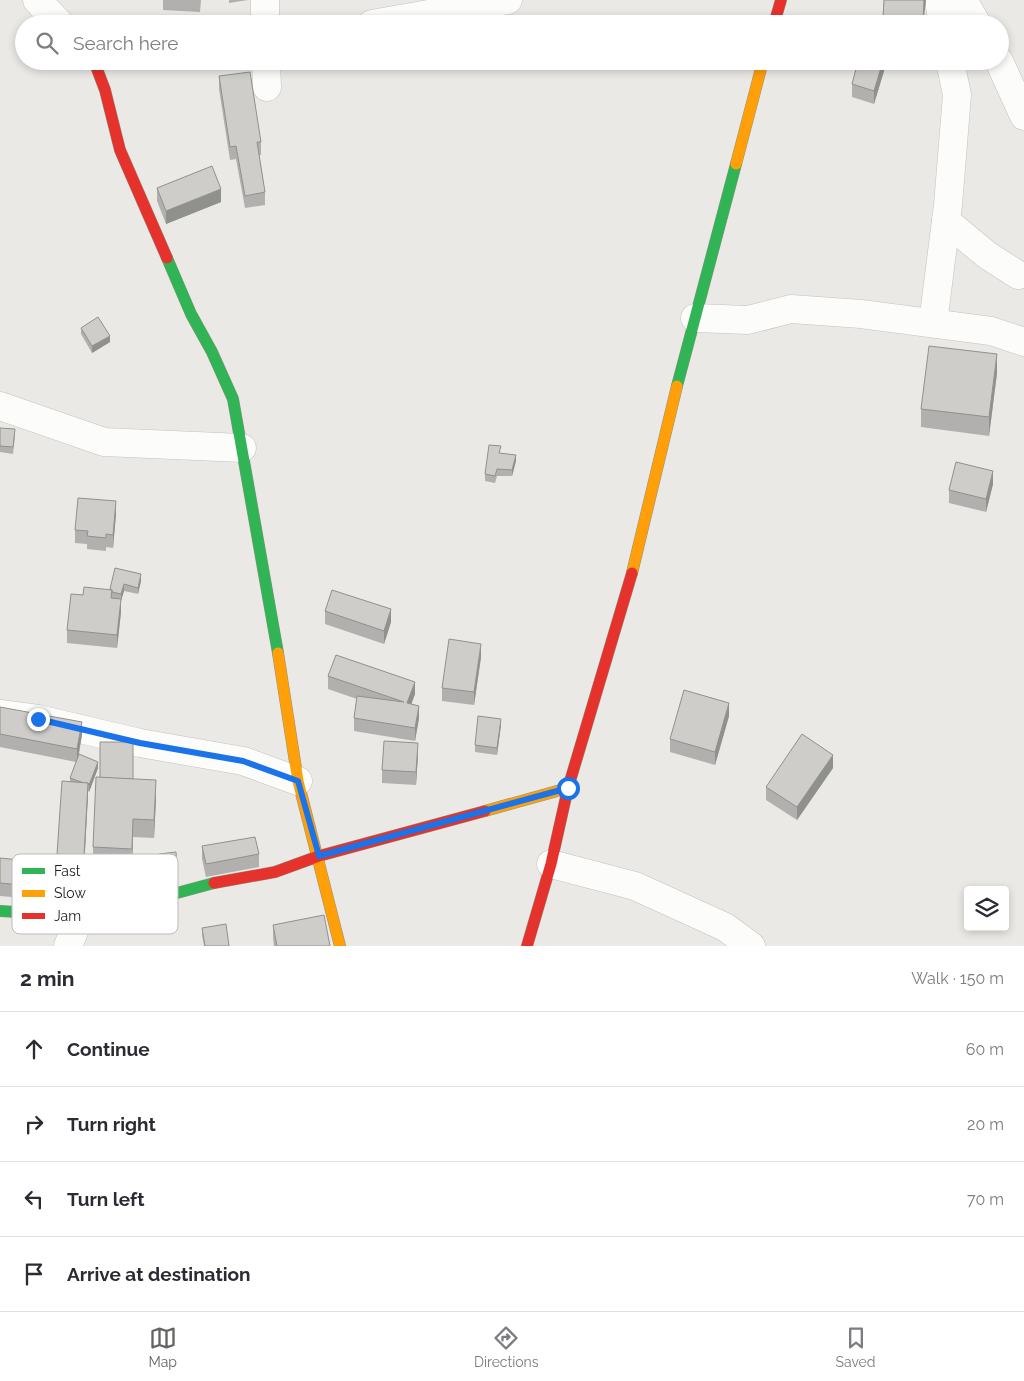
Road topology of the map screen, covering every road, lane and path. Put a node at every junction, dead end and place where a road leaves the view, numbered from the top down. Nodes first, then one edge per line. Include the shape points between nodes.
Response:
1 (37, 0) edge
2 (265, 0) edge
3 (508, 0) edge
4 (781, 0) edge
5 (939, 0) edge
6 (963, 0) edge
7 (51, 15) edge
8 (265, 15) edge
9 (423, 15) edge
10 (777, 15) edge
11 (942, 15) edge
12 (972, 15) edge
13 (97, 70) edge
14 (761, 70) edge
15 (952, 70) edge
16 (1003, 70) edge
17 (1024, 116) edge
18 (946, 220) junction
19 (1018, 276) dead end
20 (695, 318) junction
21 (932, 323) junction
22 (1024, 342) edge
23 (0, 406) edge
24 (242, 448) junction
25 (0, 714) edge
26 (298, 781) junction
27 (568, 788) junction
28 (319, 856) junction
29 (551, 864) junction
30 (178, 892) edge
31 (73, 934) edge
32 (68, 946) edge
33 (340, 946) edge
34 (528, 946) edge
35 (751, 946) edge

1 - 7 street
2 - 8 street
3 - 9 street
4 - 10 main road
5 - 11 street
6 - 12 street
13 - 24 main road via 120,150 191,314 233,400
14 - 20 main road
15 - 18 street via 956,95
16 - 17 street
18 - 19 street via 986,255
18 - 21 street
20 - 21 street via 748,320 790,309
20 - 27 main road via 626,598
21 - 22 street via 991,332
23 - 24 street via 104,442
24 - 26 main road
25 - 26 street via 243,761
26 - 28 main road
27 - 28 main road
27 - 29 main road
28 - 30 main road via 275,872
28 - 33 main road
29 - 34 main road
29 - 35 street via 635,886 725,927
31 - 32 street

